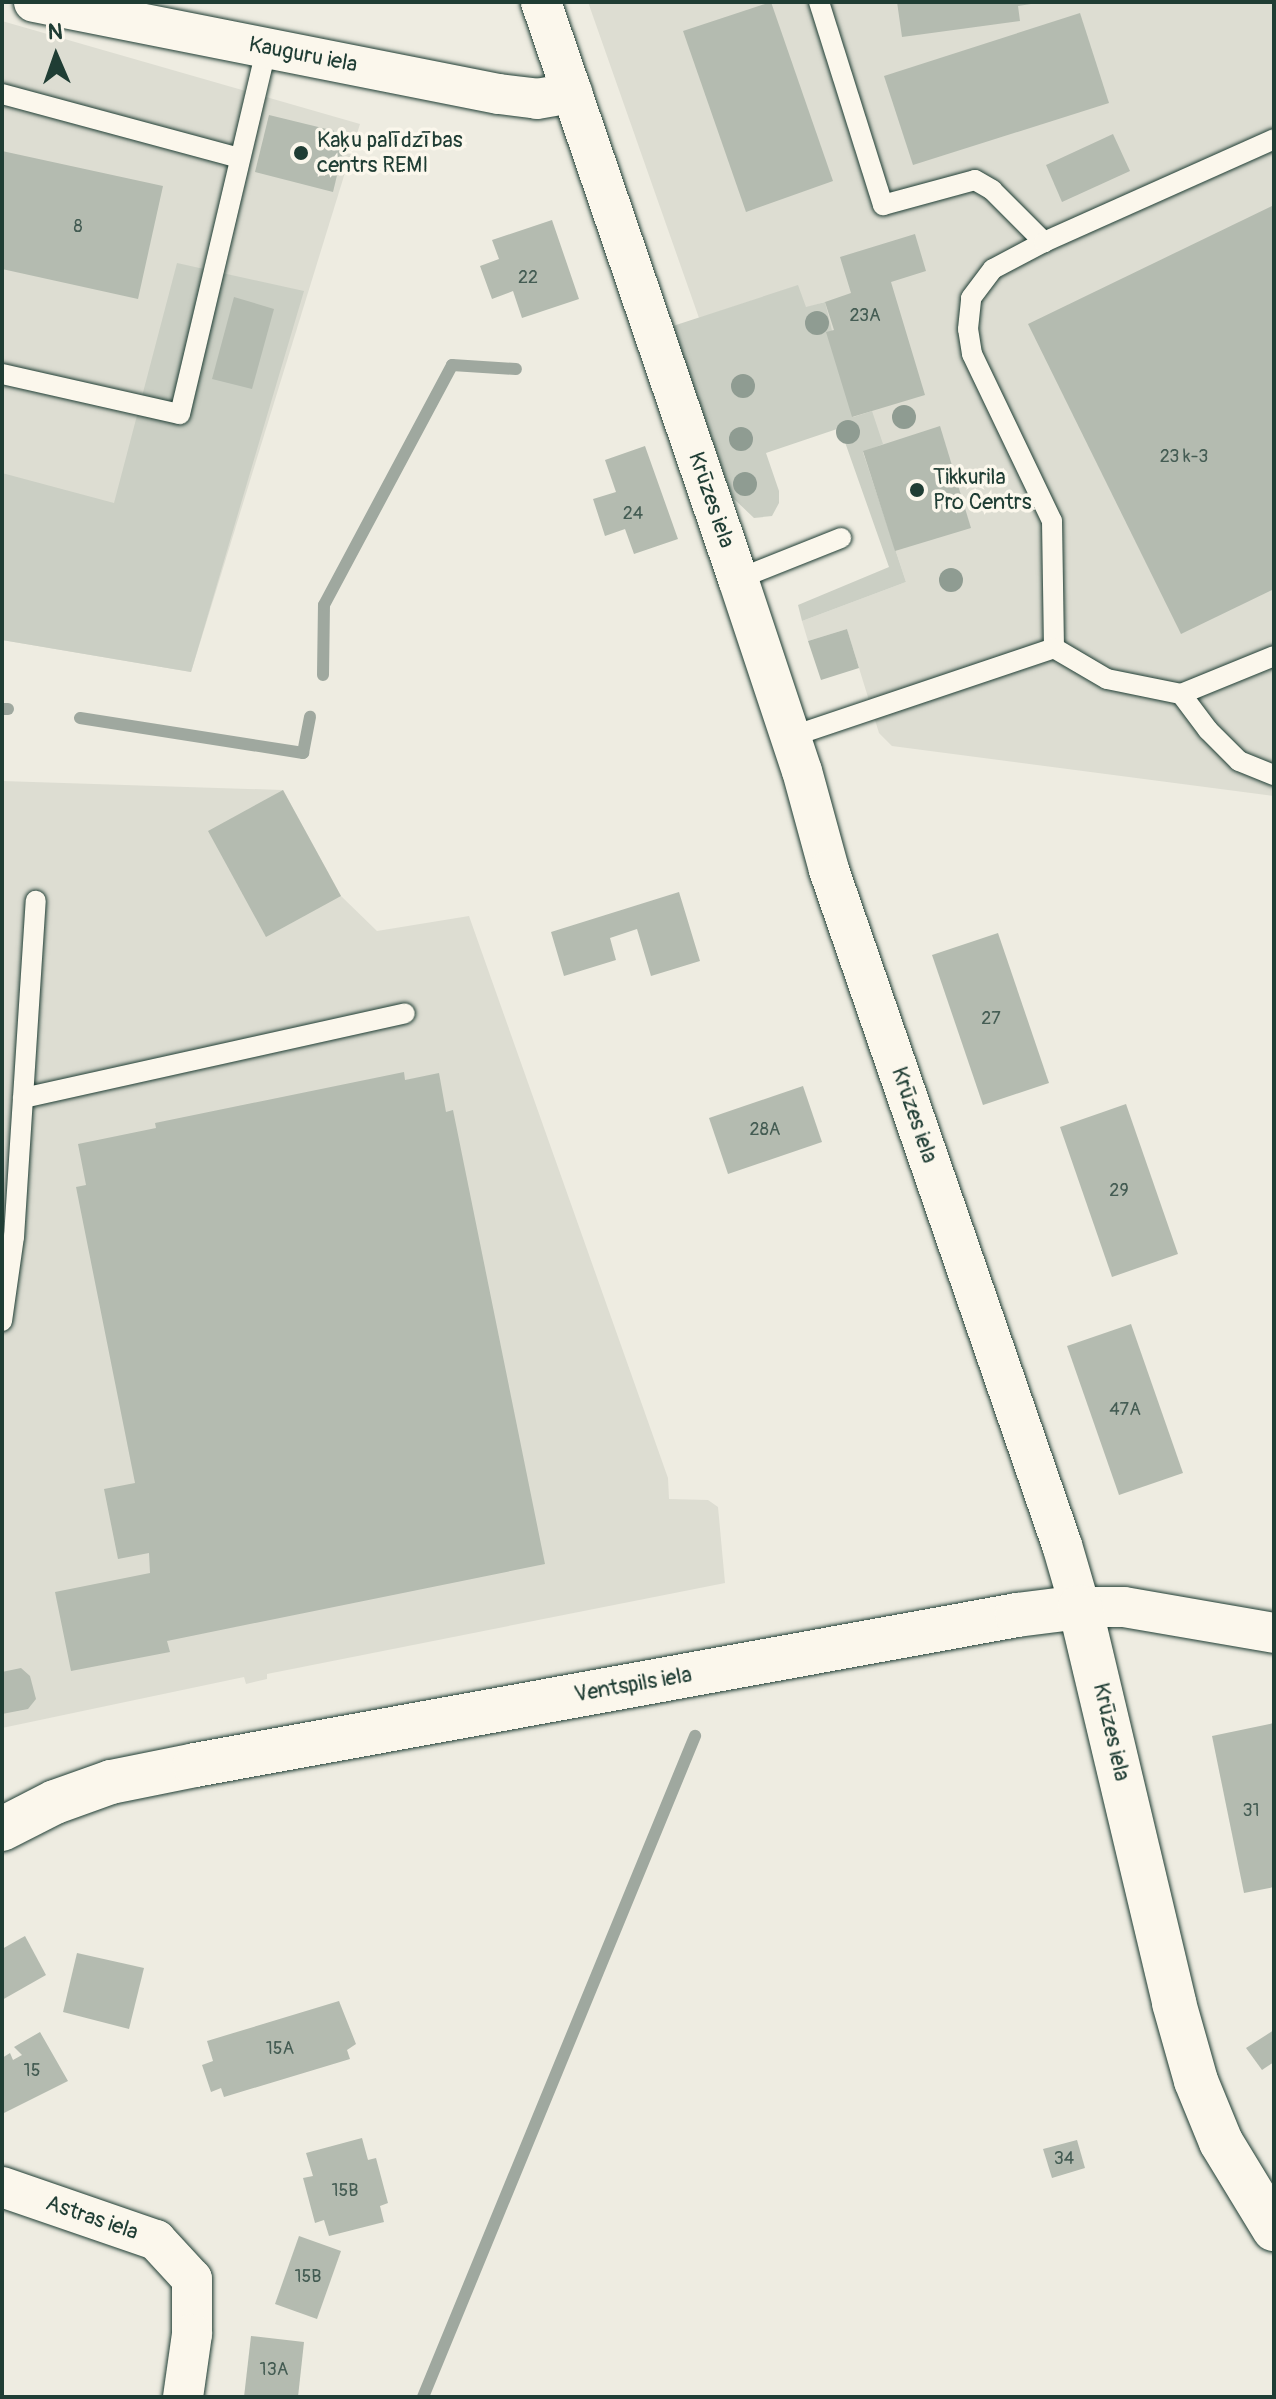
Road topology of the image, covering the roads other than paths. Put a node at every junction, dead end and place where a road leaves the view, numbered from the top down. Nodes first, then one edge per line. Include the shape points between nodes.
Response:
1 (34, 2) edge
2 (541, 2) edge
3 (819, 2) edge
4 (266, 49) junction
5 (572, 93) junction
6 (2, 94) edge
7 (1274, 139) edge
8 (240, 158) junction
9 (1044, 242) junction
10 (2, 374) edge
11 (841, 538) dead end
12 (738, 579) junction
13 (1054, 648) junction
14 (1274, 656) edge
15 (1181, 694) junction
16 (790, 737) junction
17 (1274, 775) edge
18 (36, 901) dead end
19 (405, 1013) dead end
20 (23, 1098) junction
21 (2, 1321) edge
22 (1080, 1607) junction
23 (1274, 1633) edge
24 (2, 1829) edge
25 (2, 2187) edge
26 (1274, 2229) edge
27 (183, 2397) edge

1 - 4 street, Kauguru iela
2 - 5 street, Krūzes iela
3 - 9 lane via 883,205 975,180
4 - 5 street, Kauguru iela via 499,94 537,99
4 - 8 lane
5 - 12 street, Krūzes iela
6 - 8 lane
7 - 9 lane
8 - 10 lane via 180,414
9 - 13 lane via 993,269 971,298 968,329 972,354 1052,521
11 - 12 lane
12 - 16 street, Krūzes iela
13 - 15 lane via 1107,679
13 - 16 lane
14 - 15 lane
15 - 17 lane via 1239,761
16 - 22 street, Krūzes iela via 829,870
18 - 20 lane
19 - 20 lane
20 - 21 lane via 14,1237
22 - 23 street, Ventspils iela via 1124,1607
22 - 24 street, Ventspils iela via 111,1782
22 - 26 street, Krūzes iela via 1196,2081 1221,2142
25 - 27 street, Astras iela via 156,2240 192,2279 192,2334

